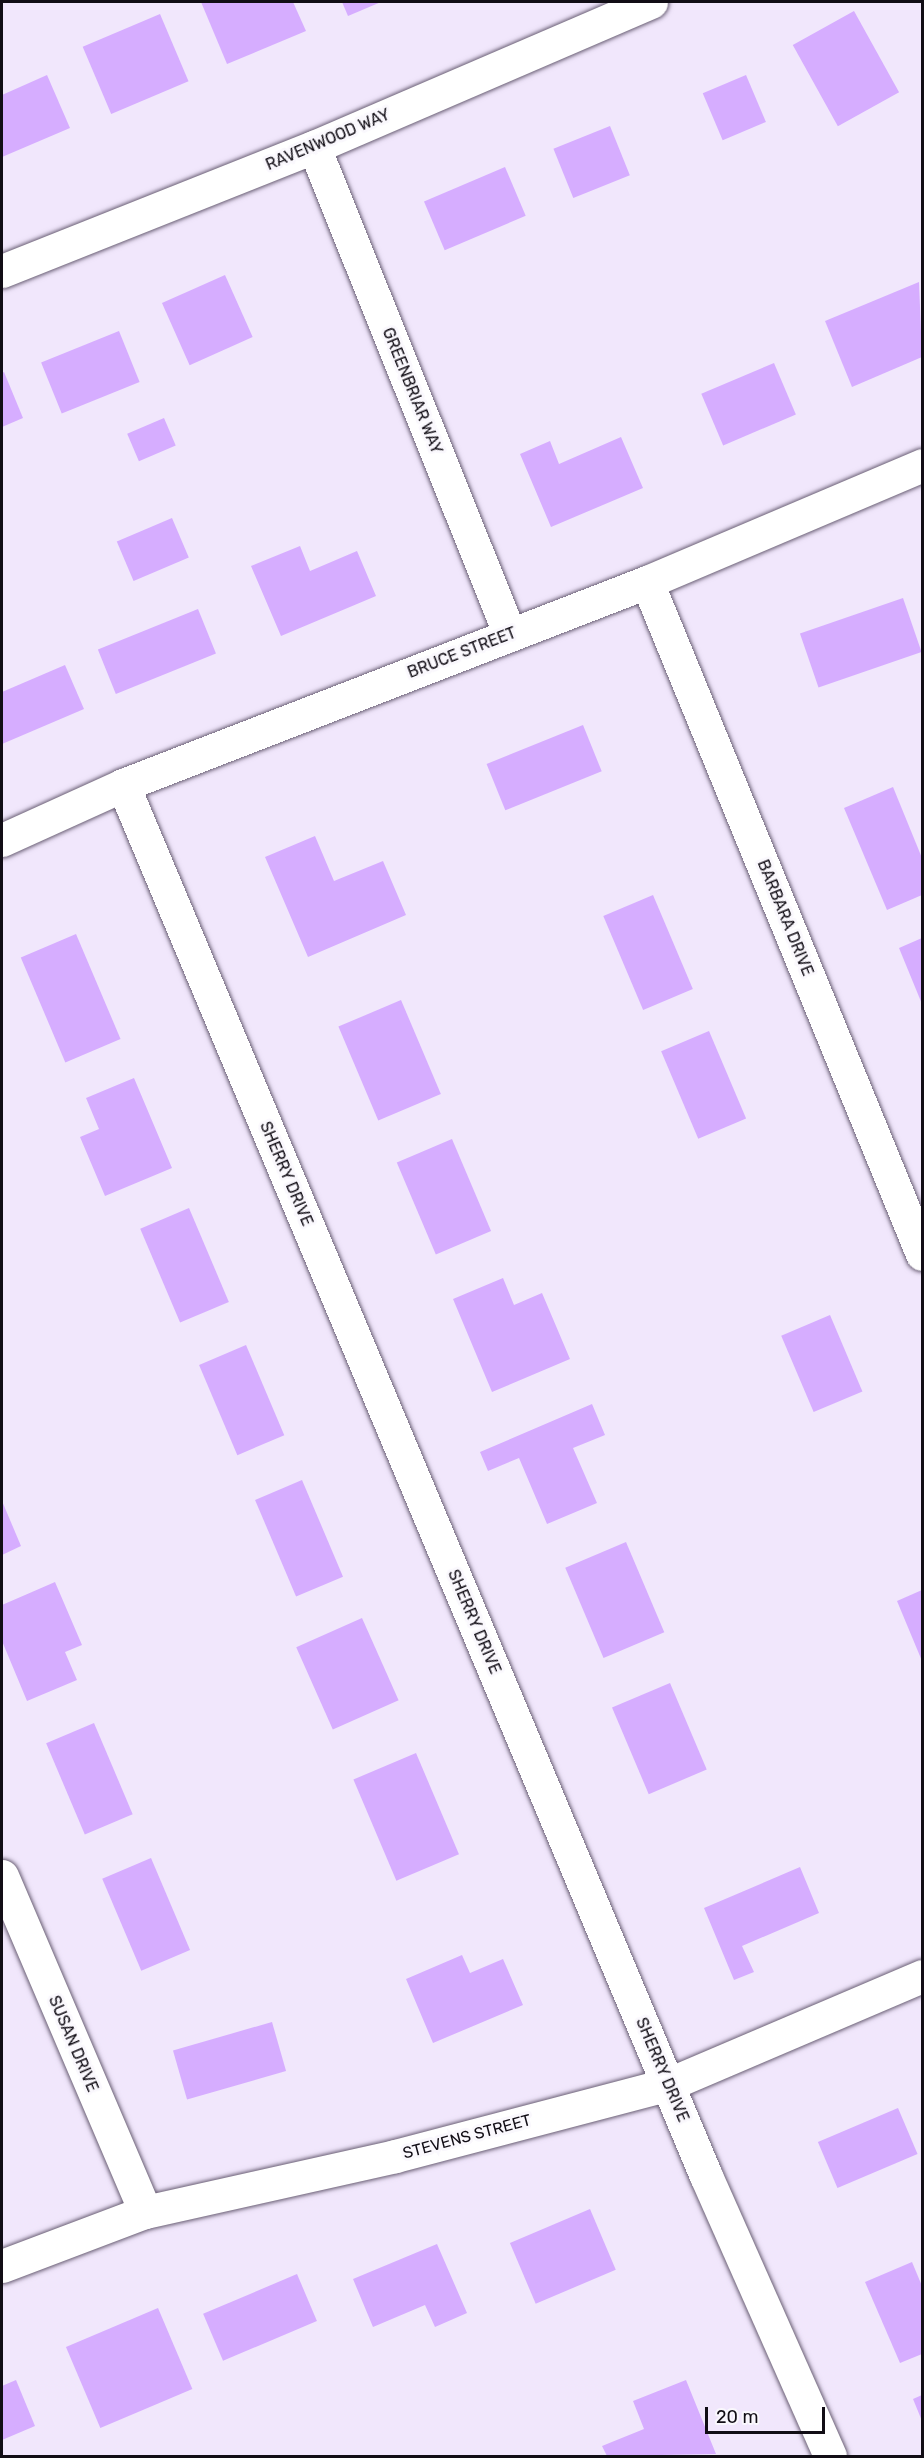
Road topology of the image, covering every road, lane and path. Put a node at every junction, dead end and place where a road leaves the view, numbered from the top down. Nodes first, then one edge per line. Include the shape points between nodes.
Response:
1 (651, 2) edge
2 (314, 147) junction
3 (2, 271) edge
4 (922, 465) edge
5 (647, 582) junction
6 (510, 635) junction
7 (123, 785) junction
8 (2, 840) edge
9 (922, 1254) edge
10 (2, 1876) edge
11 (922, 1976) edge
12 (669, 2084) junction
13 (145, 2212) junction
14 (2, 2266) edge
15 (830, 2457) edge

1 - 2 street, RAVENWOOD WAY
2 - 3 street, RAVENWOOD WAY
2 - 6 street, GREENBRIAR WAY
4 - 5 street, BRUCE STREET
5 - 6 street, BRUCE STREET
5 - 9 street, BARBARA DRIVE
6 - 7 street, BRUCE STREET
7 - 8 street, BRUCE STREET
7 - 12 street, SHERRY DRIVE
10 - 13 street, SUSAN DRIVE
11 - 12 street, STEVENS STREET
12 - 13 street, STEVENS STREET via 395,2156
12 - 15 street, SHERRY DRIVE
13 - 14 street, STEVENS STREET

